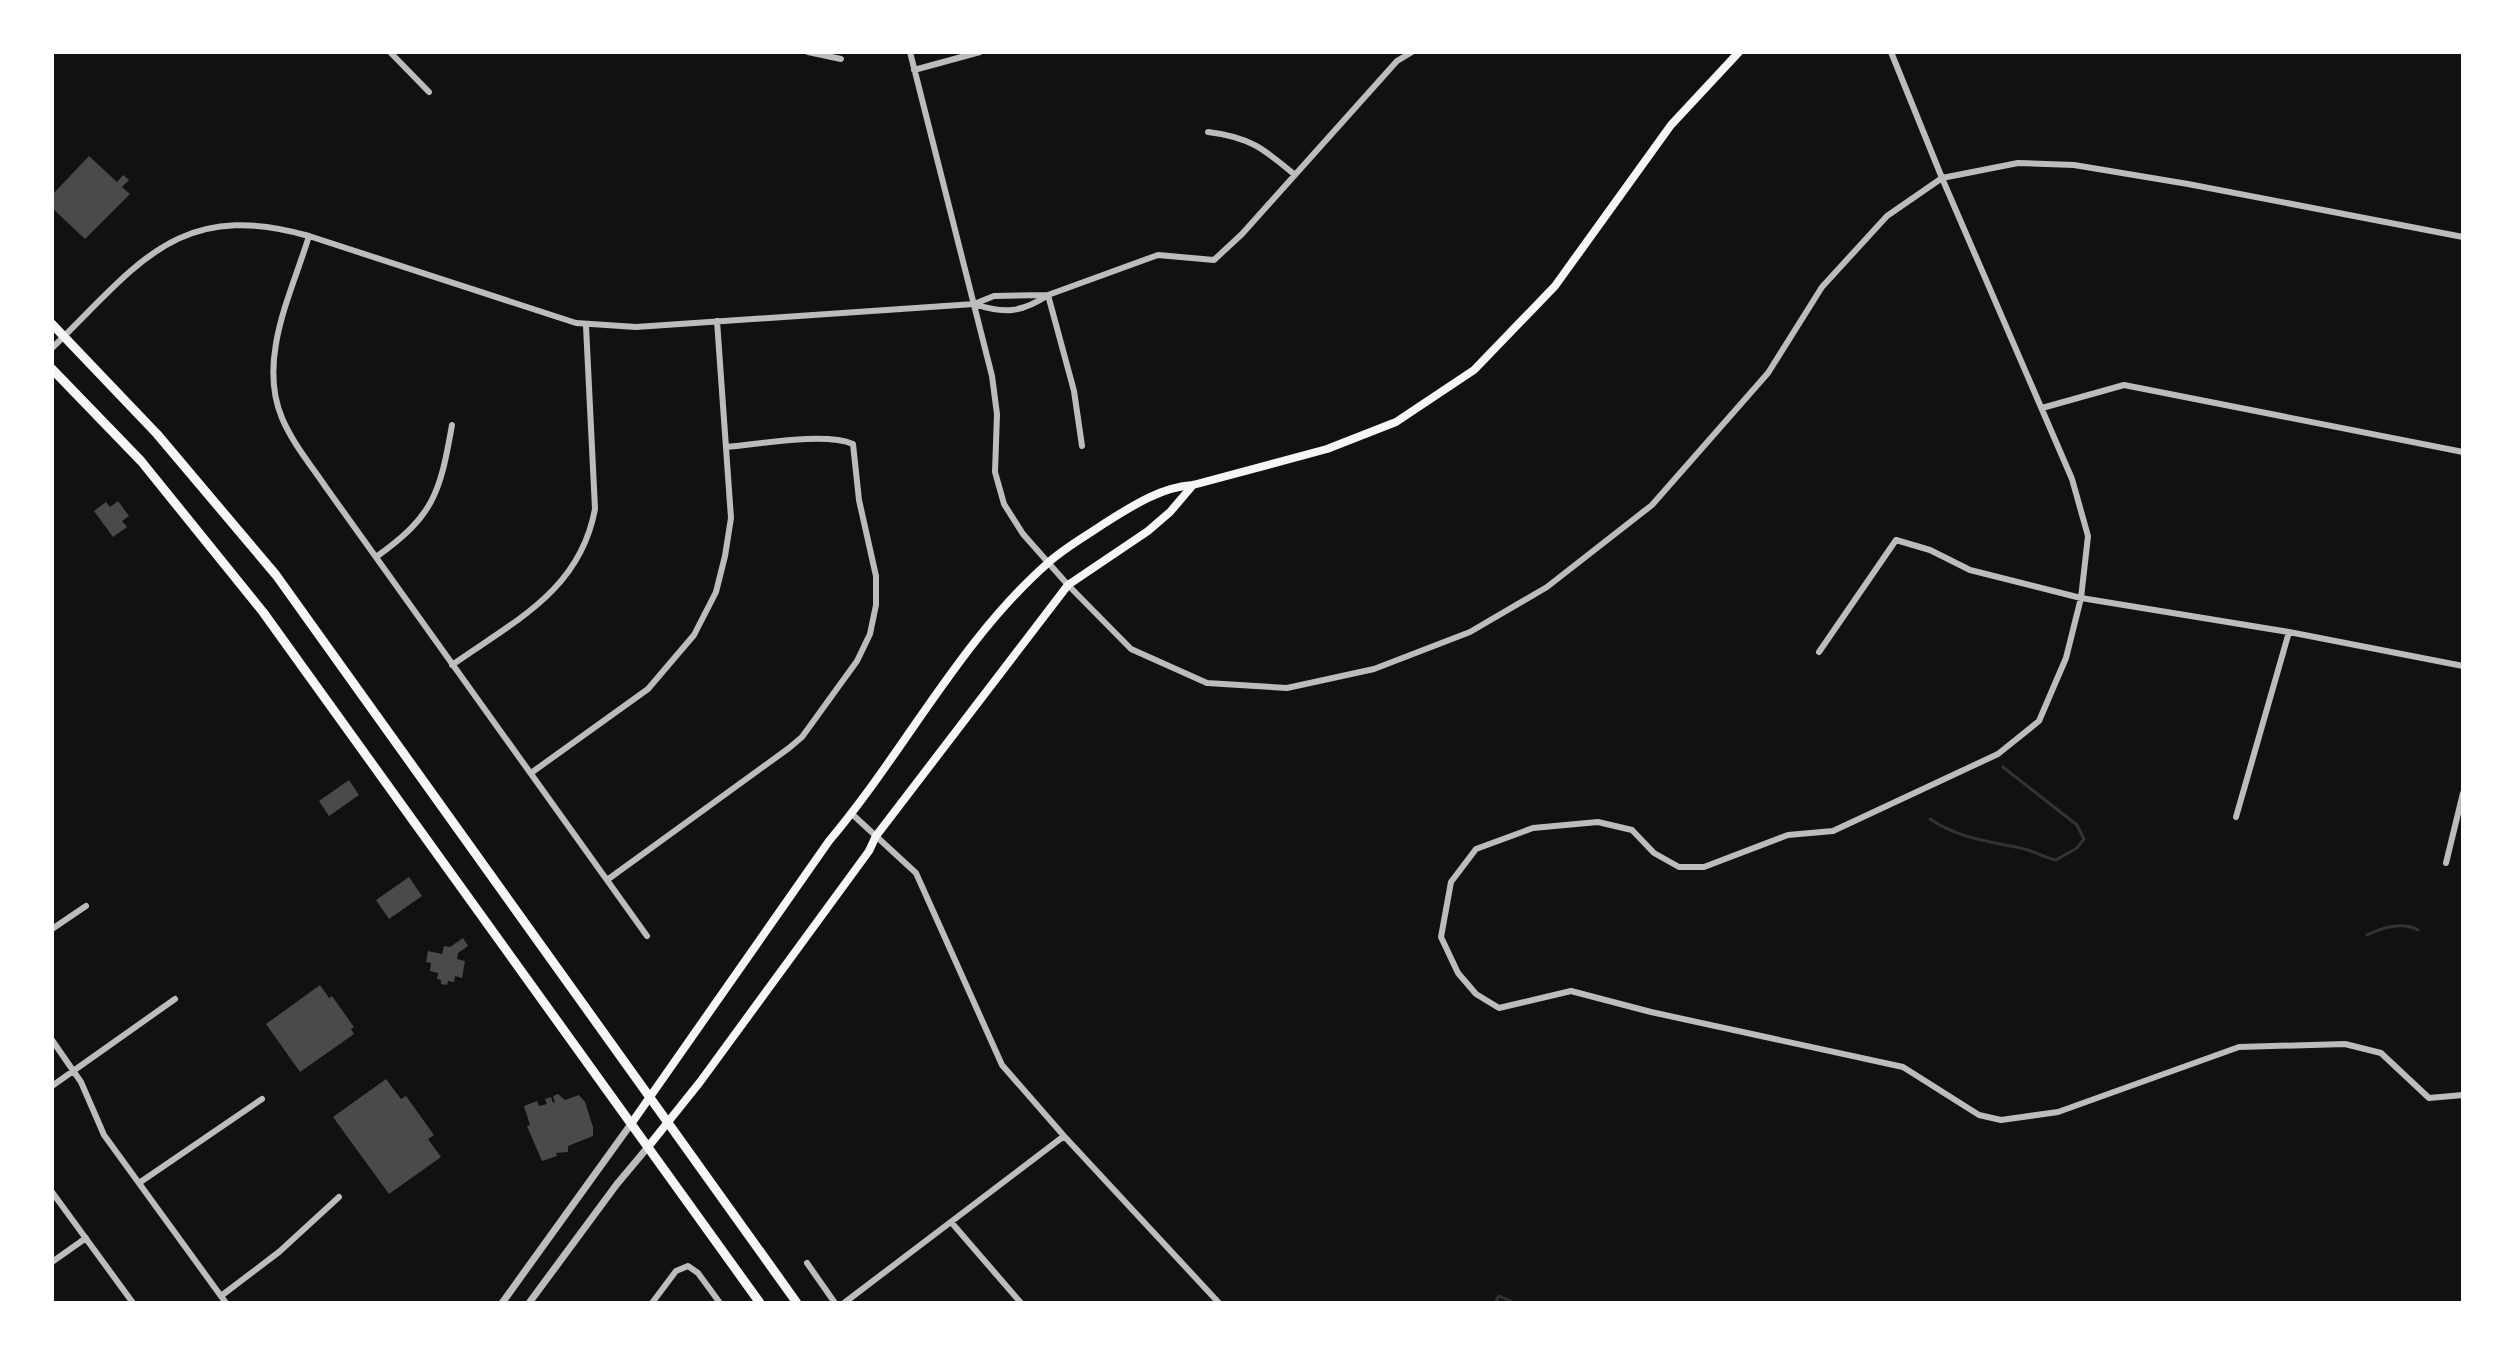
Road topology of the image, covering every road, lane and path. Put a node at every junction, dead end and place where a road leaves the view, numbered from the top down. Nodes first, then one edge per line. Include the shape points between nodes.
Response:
1 (390, 52) edge
2 (808, 52) edge
3 (910, 52) edge
4 (980, 52) edge
5 (1399, 52) edge
6 (1412, 52) edge
7 (1739, 52) edge
8 (1891, 52) edge
9 (841, 59) dead end
10 (1397, 61) junction
11 (914, 70) junction
12 (429, 92) dead end
13 (1208, 132) dead end
14 (1295, 175) junction
15 (1942, 178) junction
16 (309, 236) junction
17 (2463, 237) edge
18 (1017, 294) junction
19 (1048, 295) junction
20 (974, 304) junction
21 (1020, 308) junction
22 (717, 321) junction
23 (52, 324) edge
24 (586, 326) junction
25 (65, 336) junction
26 (52, 348) edge
27 (52, 369) edge
28 (2042, 408) junction
29 (452, 425) dead end
30 (1082, 446) dead end
31 (727, 447) junction
32 (2463, 452) edge
33 (1193, 485) junction
34 (376, 557) junction
35 (1049, 562) junction
36 (1068, 585) junction
37 (2081, 598) junction
38 (2289, 632) junction
39 (1819, 652) dead end
40 (452, 665) junction
41 (2463, 666) edge
42 (531, 773) junction
43 (2463, 793) edge
44 (852, 814) junction
45 (2236, 817) dead end
46 (876, 836) junction
47 (2446, 863) dead end
48 (607, 880) junction
49 (86, 906) dead end
50 (52, 929) edge
51 (647, 936) dead end
52 (175, 999) dead end
53 (52, 1040) edge
54 (73, 1071) junction
55 (52, 1086) edge
56 (2463, 1095) edge
57 (262, 1099) dead end
58 (649, 1100) junction
59 (667, 1123) junction
60 (631, 1124) junction
61 (1064, 1136) junction
62 (648, 1147) junction
63 (139, 1183) junction
64 (52, 1192) edge
65 (339, 1197) dead end
66 (951, 1222) junction
67 (86, 1238) junction
68 (52, 1262) edge
69 (807, 1263) dead end
70 (221, 1296) junction
71 (133, 1303) edge
72 (226, 1303) edge
73 (502, 1303) edge
74 (529, 1303) edge
75 (652, 1303) edge
76 (720, 1303) edge
77 (760, 1303) edge
78 (797, 1303) edge
79 (835, 1303) edge
80 (844, 1303) edge
81 (1021, 1303) edge
82 (1219, 1303) edge

1 - 12 street
2 - 9 street
3 - 11 street
4 - 11 street
5 - 10 street
6 - 10 street
7 - 33 main road via 1671,125 1555,286 1474,370 1396,422 1327,449
8 - 15 street
10 - 14 street
11 - 20 street
13 - 14 street via 1235,135 1262,147
14 - 19 street via 1214,260 1158,255
15 - 17 street via 2018,163 2074,165
15 - 28 street
15 - 36 street via 1887,216 1822,287 1768,373 1652,505 1547,587 1470,632 1374,669 1287,688 1207,683 1131,649
16 - 24 street
16 - 25 street via 246,224 168,243 135,265
16 - 34 street via 277,340 275,394 289,433
18 - 19 street
18 - 20 street
18 - 21 street
19 - 21 street
19 - 30 street via 1071,377
20 - 21 street via 997,312
20 - 22 street
20 - 35 street via 996,398 995,472 1004,504
22 - 24 street
22 - 31 street
23 - 25 main road
24 - 40 street via 595,509 588,538 560,585
25 - 26 street
25 - 58 main road via 167,445 276,575
27 - 60 main road via 141,461 234,575
28 - 32 street via 2124,385
28 - 37 street via 2072,479 2088,536
29 - 34 street via 442,482 433,501 411,530
31 - 42 street via 731,518 725,556 716,592 694,635 648,689
31 - 48 street via 824,439 853,444 876,576 870,634 857,661 802,737
33 - 35 main road via 1172,487 1122,512
33 - 36 main road via 1148,531
34 - 40 street
35 - 36 street
35 - 44 main road via 994,620
36 - 46 main road
37 - 38 street
37 - 39 street via 1970,570 1896,540
37 - 56 street via 2066,658 2039,721 1998,754 1833,831 1788,835 1704,867 1679,867 1654,853 1632,830 1598,822 1533,828 1476,849 1451,882 1441,937 1458,973 1476,994 1499,1008 1571,991 1903,1067 1979,1115 2001,1120 2058,1112 2239,1047 2345,1044 2381,1053 2429,1098
38 - 41 street
38 - 45 street
40 - 42 street
42 - 48 street
43 - 47 street
44 - 46 street
44 - 58 main road
46 - 59 main road
46 - 61 street via 916,873 1002,1065
48 - 51 street
49 - 50 street
52 - 54 street
53 - 54 street
54 - 55 street
54 - 63 street via 104,1135
57 - 63 street
58 - 59 main road
58 - 60 main road
59 - 62 main road
59 - 78 main road
60 - 62 main road
60 - 73 street
61 - 66 street
61 - 82 street
62 - 74 street
62 - 77 main road
63 - 70 street
64 - 67 street
65 - 70 street
66 - 80 street
66 - 81 street
67 - 68 street
67 - 71 street
69 - 79 street
70 - 72 street
75 - 76 street via 676,1271 688,1266

